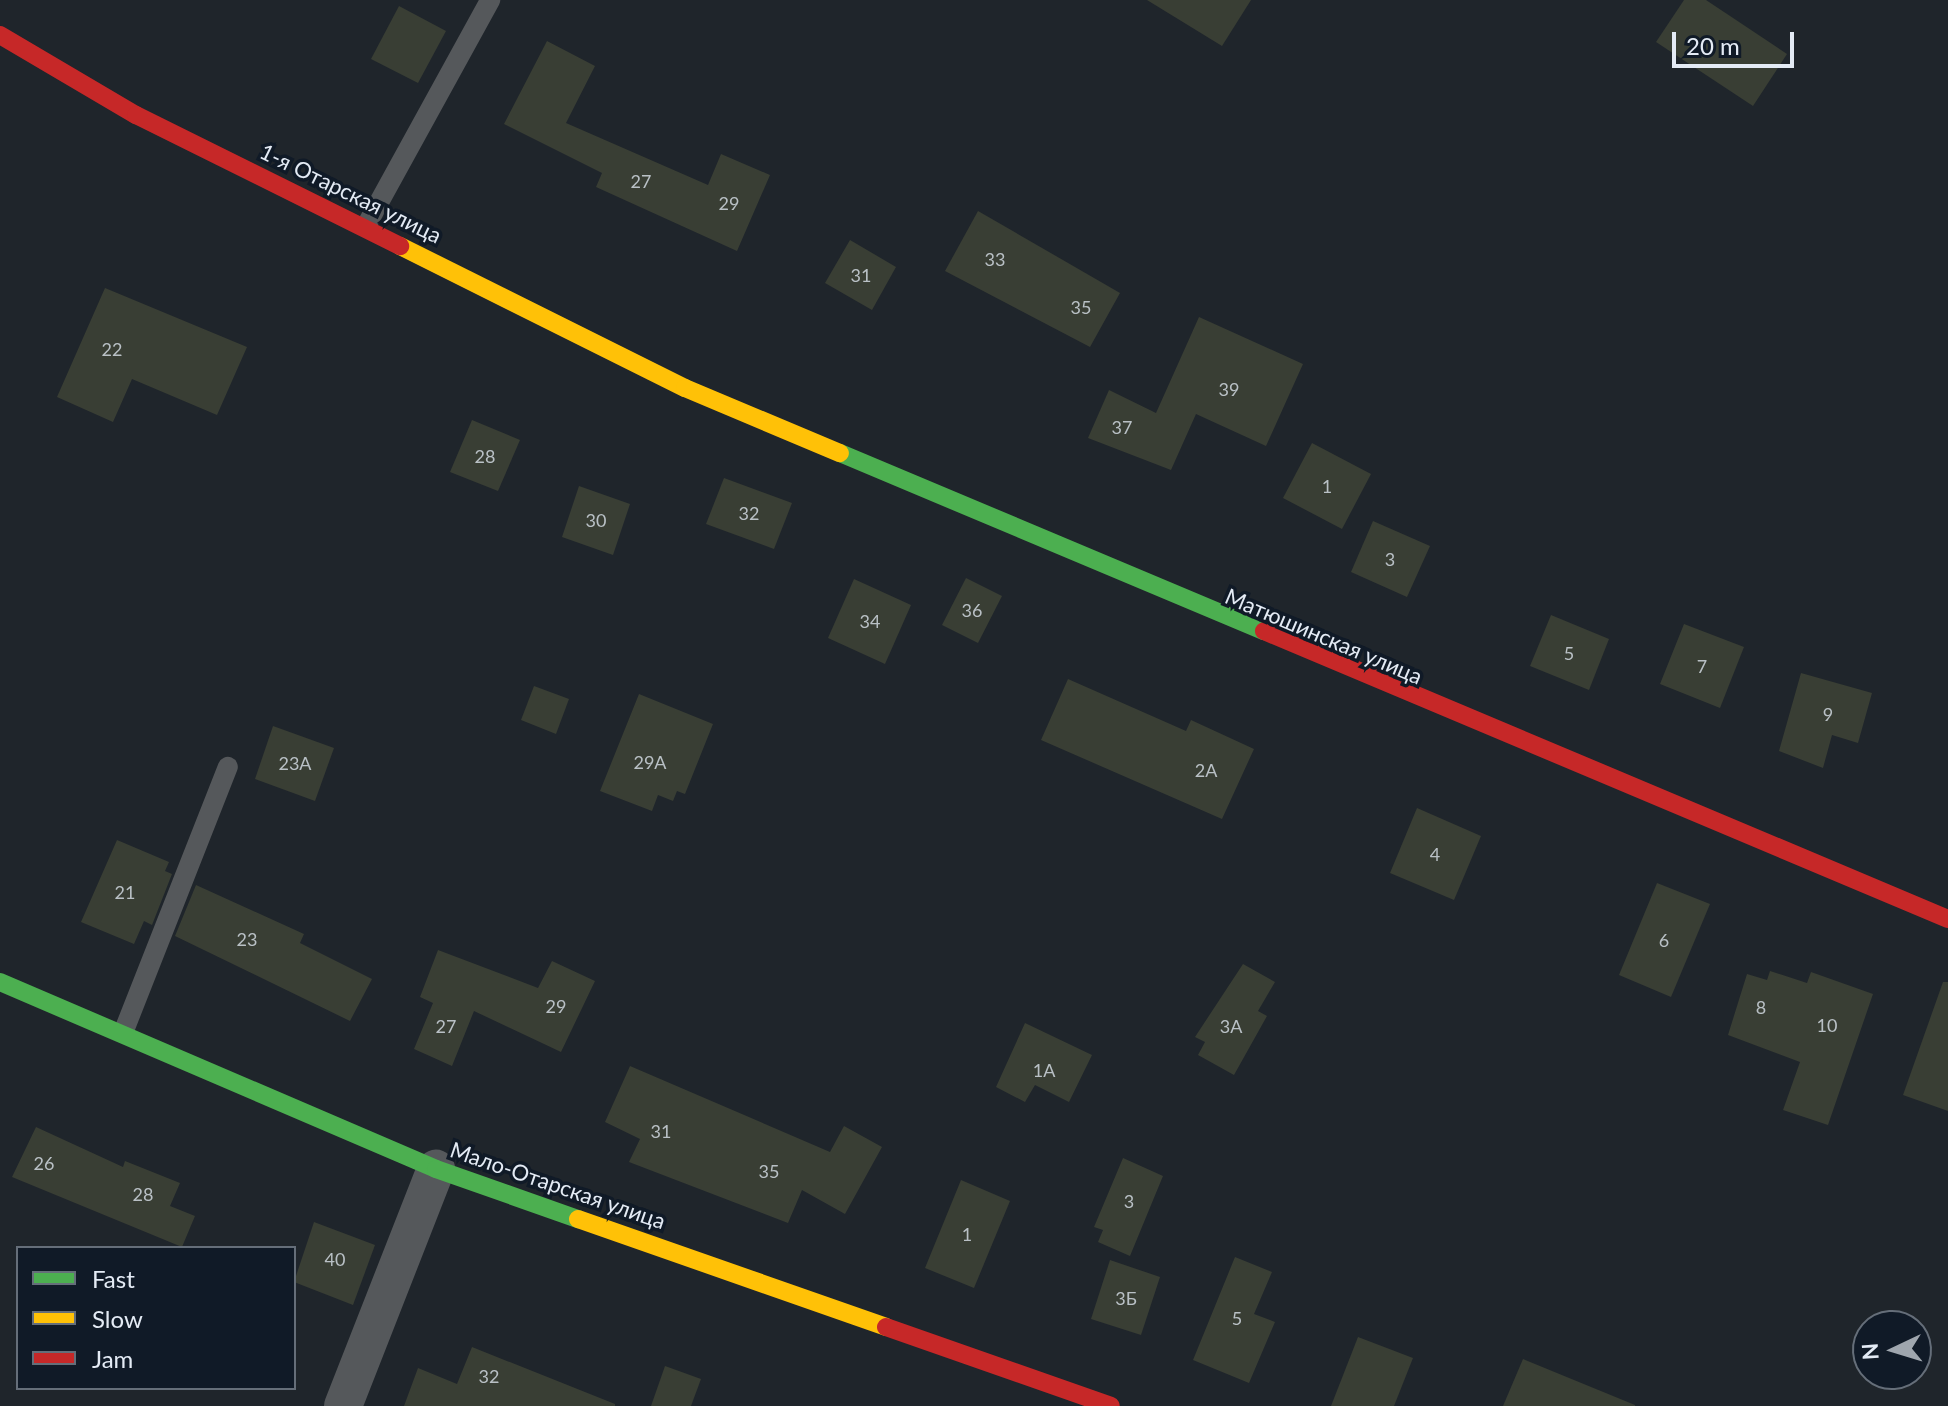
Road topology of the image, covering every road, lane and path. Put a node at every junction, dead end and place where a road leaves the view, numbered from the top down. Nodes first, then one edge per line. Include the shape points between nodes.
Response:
1 (490, 0) edge
2 (0, 35) edge
3 (366, 226) junction
4 (685, 388) joint
5 (228, 767) dead end
6 (1948, 919) edge
7 (0, 982) edge
8 (123, 1033) junction
9 (436, 1169) junction
10 (343, 1406) edge
11 (1111, 1406) edge

1 - 3 lane
2 - 3 street, 1-я Отарская улица via 136,115
3 - 4 street, 1-я Отарская улица
4 - 6 street, Матюшинская улица
5 - 8 lane
7 - 8 street, Мало-Отарская улица
8 - 9 street, Мало-Отарская улица
9 - 10 street
9 - 11 street, Мало-Отарская улица

